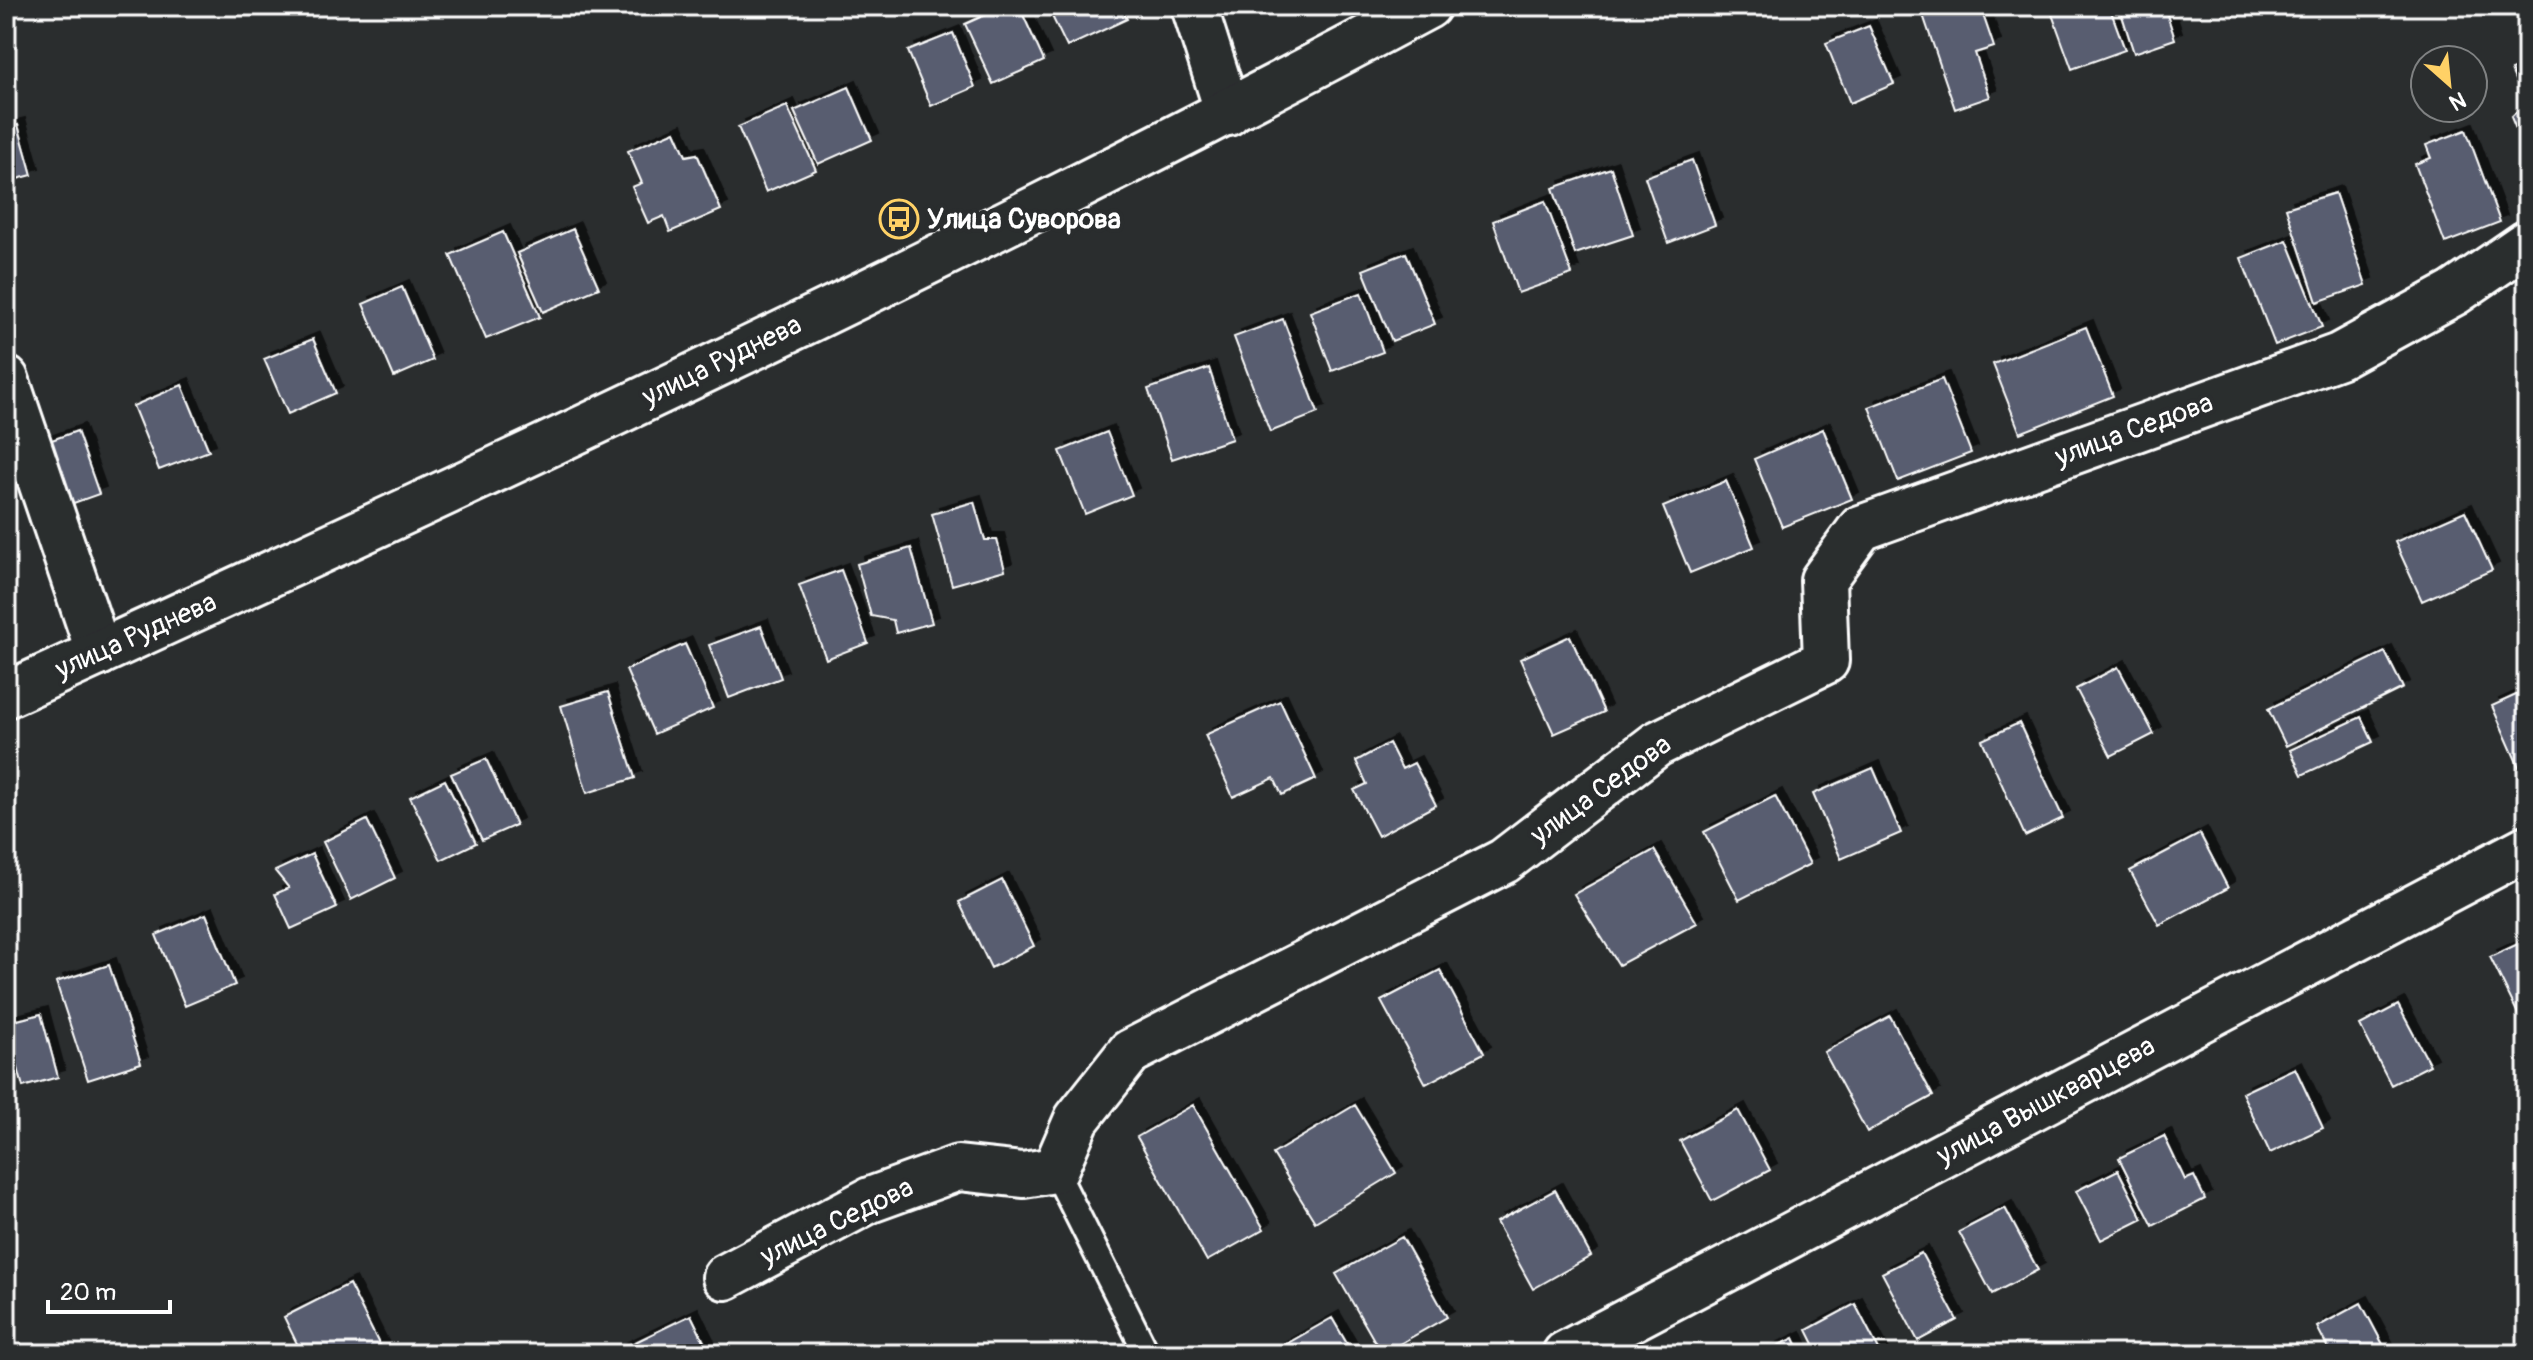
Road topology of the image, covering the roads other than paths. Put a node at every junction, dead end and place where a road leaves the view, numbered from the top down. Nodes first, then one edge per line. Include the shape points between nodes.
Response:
1 (1194, 6) edge
2 (1428, 6) edge
3 (1228, 113) junction
4 (2527, 243) edge
5 (6, 379) edge
6 (99, 653) junction
7 (6, 695) edge
8 (2527, 848) edge
9 (1055, 1170) junction
10 (725, 1277) dead end
11 (1147, 1354) edge
12 (1565, 1354) edge

1 - 3 street
2 - 3 street, улица Руднева
3 - 6 street, улица Руднева via 472,483
4 - 9 street, улица Седова via 2454,293 2339,356 1861,528 1823,580 1826,661 1657,744 1504,861 1130,1052 1077,1119
5 - 6 street
6 - 7 street, улица Руднева
8 - 12 street, улица Вышкварцева
9 - 10 street, улица Седова via 1023,1175 958,1168 870,1200
9 - 11 lane

